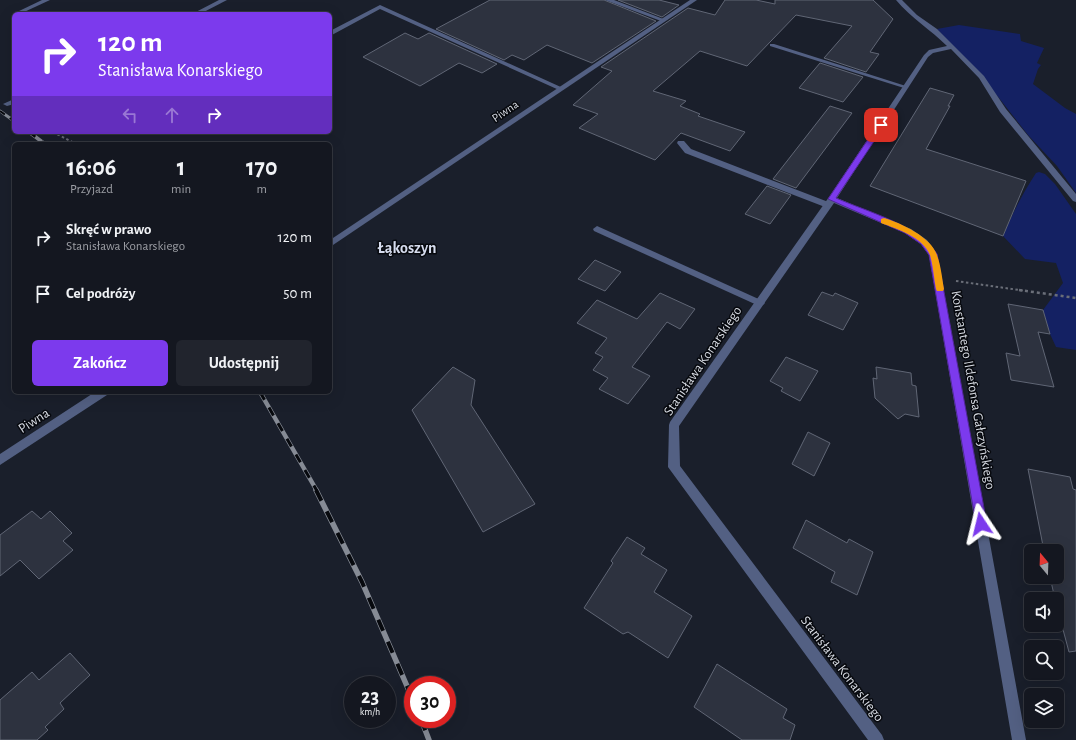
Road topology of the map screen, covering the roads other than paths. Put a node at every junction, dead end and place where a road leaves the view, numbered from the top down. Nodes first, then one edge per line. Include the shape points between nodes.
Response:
1 (47, 0) edge
2 (224, 0) edge
3 (608, 0) edge
4 (694, 0) edge
5 (899, 0) edge
6 (20, 12) dead end
7 (199, 12) edge
8 (664, 20) junction
9 (332, 33) edge
10 (772, 45) dead end
11 (952, 47) junction
12 (906, 87) junction
13 (561, 89) junction
14 (681, 143) dead end
15 (1076, 199) edge
16 (830, 202) junction
17 (597, 229) dead end
18 (332, 243) edge
19 (760, 303) junction
20 (100, 394) edge
21 (0, 460) edge
22 (877, 740) edge
23 (1019, 740) edge

1 - 6 street
2 - 7 street
3 - 8 street
4 - 8 street, Piwna
5 - 11 street
8 - 13 street, Piwna
9 - 13 street via 380,7
10 - 12 street
11 - 12 street, Stanisława Konarskiego via 931,51
11 - 15 street via 982,77 1003,110
12 - 16 street, Stanisława Konarskiego
13 - 18 street, Piwna
14 - 16 street, Konstantego Ildefonsa Gałczyńskiego via 688,151
16 - 19 street, Stanisława Konarskiego
16 - 23 street, Konstantego Ildefonsa Gałczyńskiego via 908,231 924,242 933,254
17 - 19 street
19 - 22 street, Stanisława Konarskiego via 674,425 674,467
20 - 21 street, Piwna

